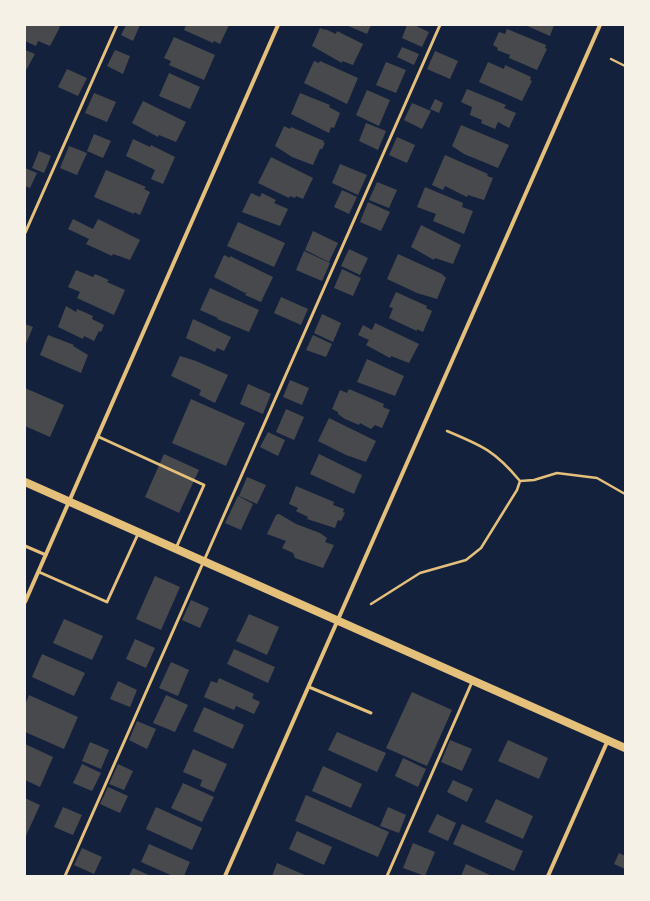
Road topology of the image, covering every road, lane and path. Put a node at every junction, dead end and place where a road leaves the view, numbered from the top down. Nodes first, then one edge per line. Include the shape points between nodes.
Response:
1 (117, 25) edge
2 (278, 25) edge
3 (440, 25) edge
4 (600, 25) edge
5 (611, 59) dead end
6 (625, 66) edge
7 (25, 233) edge
8 (447, 432) dead end
9 (99, 437) junction
10 (520, 481) junction
11 (25, 482) edge
12 (625, 494) edge
13 (70, 501) junction
14 (138, 532) junction
15 (25, 546) edge
16 (176, 548) junction
17 (46, 555) junction
18 (204, 561) junction
19 (38, 572) junction
20 (25, 602) edge
21 (371, 604) dead end
22 (338, 620) junction
23 (473, 680) junction
24 (309, 687) junction
25 (371, 713) dead end
26 (608, 740) junction
27 (625, 748) edge
28 (65, 876) edge
29 (225, 876) edge
30 (387, 876) edge
31 (548, 876) edge

1 - 7 lane
2 - 9 street
3 - 18 lane
4 - 22 street
5 - 6 path
8 - 10 path via 482,446 503,461
9 - 13 street
9 - 16 lane via 204,485
10 - 12 path via 557,473 596,478
10 - 21 path via 481,548 466,560 420,573
11 - 13 main road
13 - 14 main road
13 - 17 street
14 - 16 main road
14 - 19 lane via 107,602
15 - 17 lane
16 - 18 main road
17 - 19 street
18 - 22 main road
18 - 28 lane
19 - 20 street
22 - 23 main road
22 - 24 street
23 - 26 main road
23 - 30 lane
24 - 25 lane
24 - 29 street
26 - 27 main road
26 - 31 street

